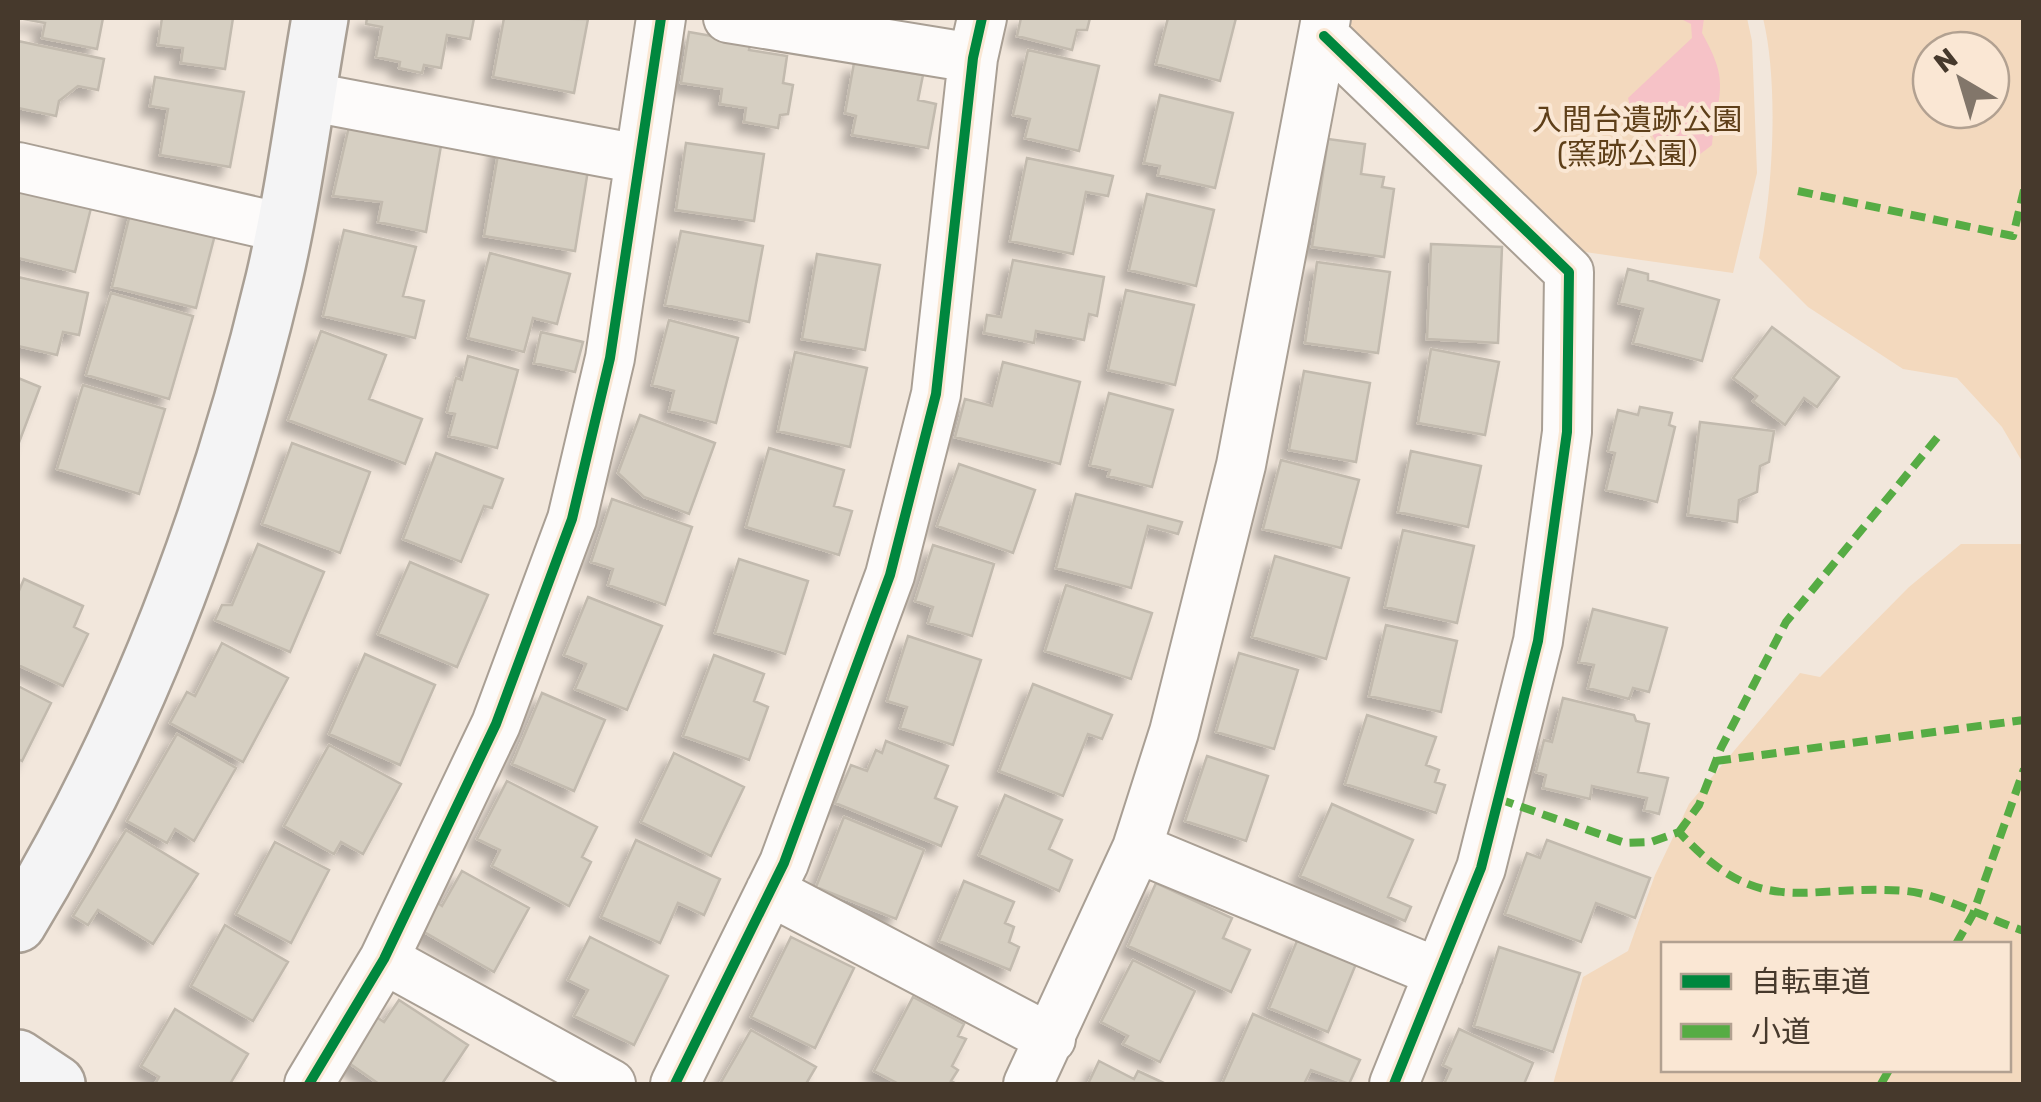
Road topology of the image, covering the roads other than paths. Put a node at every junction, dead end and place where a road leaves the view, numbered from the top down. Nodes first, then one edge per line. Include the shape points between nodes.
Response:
1 (320, 18) edge
2 (661, 18) edge
3 (728, 18) edge
4 (1325, 27) edge
5 (977, 38) edge
6 (306, 96) junction
7 (640, 159) junction
8 (18, 167) edge
9 (283, 228) junction
10 (1137, 848) junction
11 (770, 891) junction
12 (18, 924) edge
13 (384, 958) junction
14 (1439, 973) junction
15 (1052, 1039) junction
16 (18, 1058) edge
17 (58, 1084) edge
18 (309, 1084) edge
19 (610, 1084) edge
20 (675, 1084) edge
21 (1028, 1084) edge
22 (1394, 1084) edge

1 - 6 street
2 - 7 street
3 - 5 street
4 - 10 street via 1241,465 1174,732
4 - 14 street via 1569,272 1566,432 1538,641 1481,868
5 - 11 street via 936,394 890,576
6 - 7 street
6 - 9 street
7 - 13 street via 610,358 572,519 496,724
8 - 9 street
9 - 12 street via 205,525 125,720 66,844
10 - 14 street
10 - 15 street
11 - 15 street
11 - 20 street
13 - 18 street
13 - 19 street
14 - 22 street
15 - 21 street
16 - 17 street

